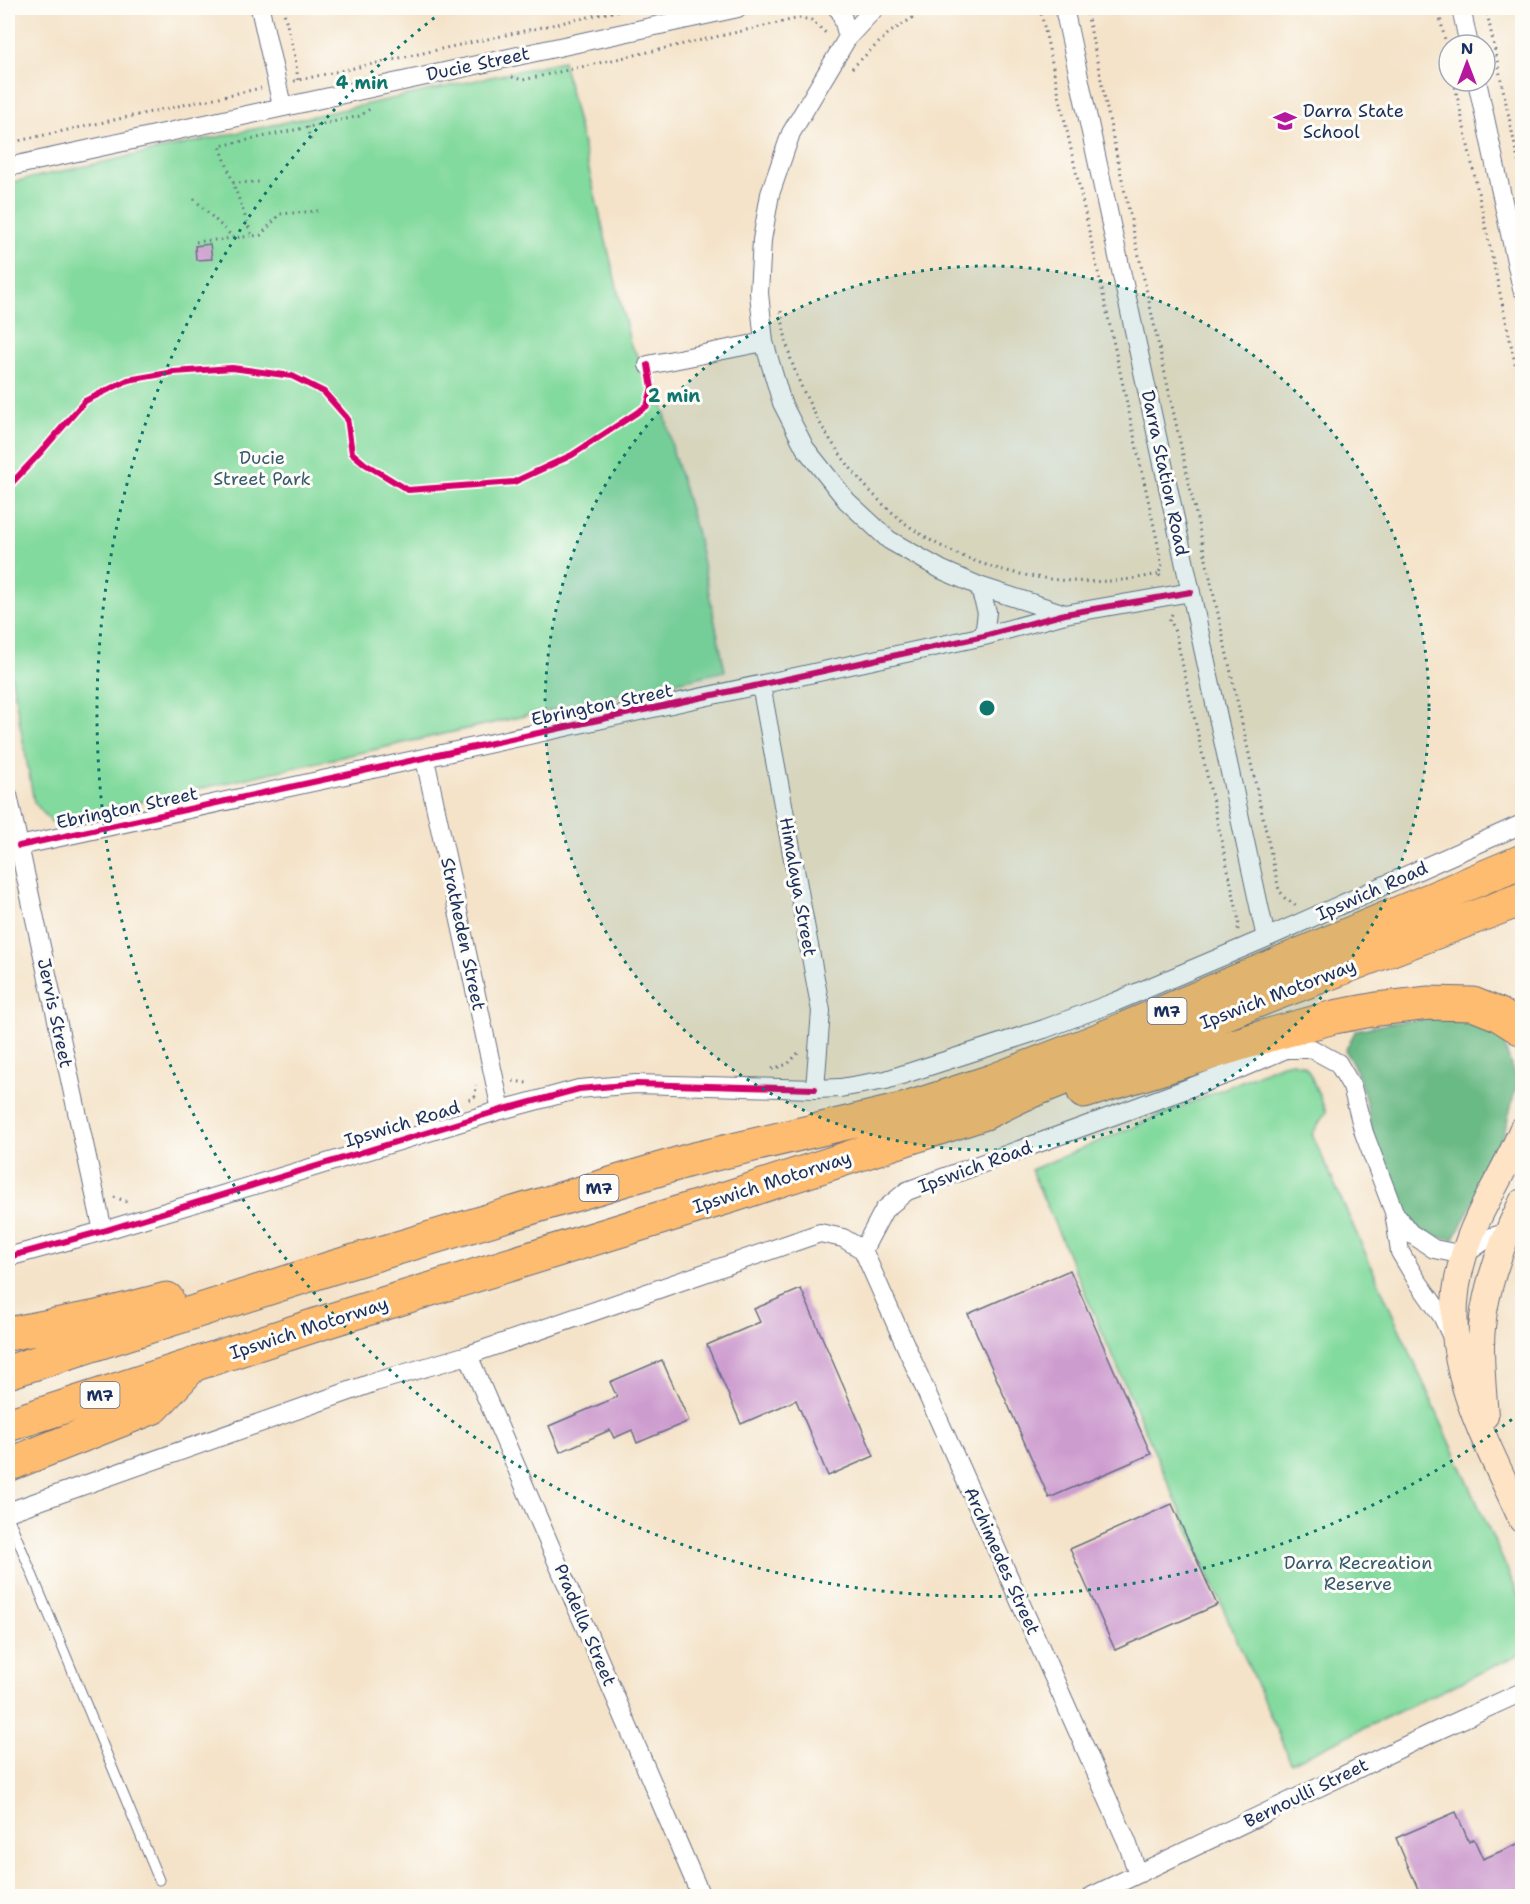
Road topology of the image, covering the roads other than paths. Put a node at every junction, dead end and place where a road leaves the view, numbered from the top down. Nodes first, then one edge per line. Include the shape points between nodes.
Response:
1 (260, 8) edge
2 (738, 8) edge
3 (837, 8) edge
4 (875, 8) edge
5 (1064, 8) edge
6 (1461, 8) edge
7 (1466, 33) edge
8 (846, 41) junction
9 (1480, 93) edge
10 (282, 106) junction
11 (8, 167) edge
12 (1522, 289) edge
13 (764, 342) junction
14 (648, 365) dead end
15 (980, 586) junction
16 (1191, 592) junction
17 (1065, 614) junction
18 (984, 636) junction
19 (761, 686) junction
20 (426, 759) junction
21 (8, 795) edge
22 (1522, 824) edge
23 (19, 846) junction
24 (1522, 861) edge
25 (1522, 899) edge
26 (1266, 938) junction
27 (1522, 1026) edge
28 (815, 1089) junction
29 (501, 1110) junction
30 (986, 1113) junction
31 (1522, 1130) edge
32 (1522, 1202) edge
33 (1394, 1212) junction
34 (103, 1231) junction
35 (1508, 1232) junction
36 (863, 1250) junction
37 (1464, 1255) junction
38 (8, 1257) edge
39 (330, 1268) junction
40 (8, 1334) edge
41 (1455, 1342) junction
42 (468, 1355) junction
43 (193, 1365) junction
44 (8, 1372) edge
45 (8, 1425) edge
46 (1488, 1443) junction
47 (8, 1465) edge
48 (8, 1512) edge
49 (8, 1516) edge
50 (1522, 1521) edge
51 (1522, 1692) edge
52 (1138, 1874) junction
53 (159, 1880) dead end
54 (701, 1896) edge
55 (1092, 1896) edge

1 - 10 street
2 - 10 street, Ducie Street
3 - 8 street
4 - 8 street
5 - 16 street, Darra Station Road
6 - 7 street
8 - 13 street via 791,133 770,194 759,292
9 - 12 street
10 - 11 street, Ducie Street
13 - 14 street
13 - 15 street via 782,403 805,448 847,501 889,540
15 - 17 street
15 - 18 street via 987,612
16 - 17 street, Ebrington Street
16 - 26 street, Darra Station Road
17 - 18 street, Ebrington Street
18 - 19 street, Ebrington Street
19 - 20 street, Ebrington Street
19 - 28 street, Himalaya Street via 821,1011
20 - 23 street, Ebrington Street
20 - 29 street, Stratheden Street
21 - 23 street, Jervis Street
22 - 26 street, Ipswich Road
23 - 34 street, Jervis Street
24 - 39 highway, Ipswich Motorway / M7 via 992,1081 906,1109 690,1160
25 - 30 highway, Ipswich Motorway / M7 via 1249,1004
26 - 28 street, Ipswich Road via 1044,1029 886,1080
27 - 30 highway via 1473,1004 1430,1003 1377,1009 1269,1035 1035,1107
28 - 29 street, Ipswich Road via 636,1084 579,1089
29 - 34 street, Ipswich Road
30 - 43 highway, Ipswich Motorway / M7
31 - 37 main road
32 - 35 main road
33 - 36 street, Ipswich Road via 1364,1133 1352,1087 1338,1063 1312,1049 1286,1049 907,1191 884,1210
33 - 37 street, Ipswich Road via 1410,1233 1434,1249
33 - 41 street, Ipswich Road via 1400,1252
34 - 38 street, Ipswich Road
35 - 37 street via 1488,1238
35 - 46 main road via 1494,1268 1481,1345
36 - 42 street via 843,1238 820,1233
36 - 52 street, Archimedes Street
37 - 41 main road via 1454,1311
39 - 40 highway via 300,1261 97,1317
39 - 44 highway, Ipswich Motorway / M7
41 - 46 main road via 1470,1404
42 - 48 street via 375,1383
42 - 54 street, Pradella Street
43 - 45 highway, Ipswich Motorway / M7
43 - 47 highway via 154,1407
46 - 50 main road
49 - 53 lane
51 - 52 street, Bernoulli Street
52 - 55 street, Bernoulli Street

